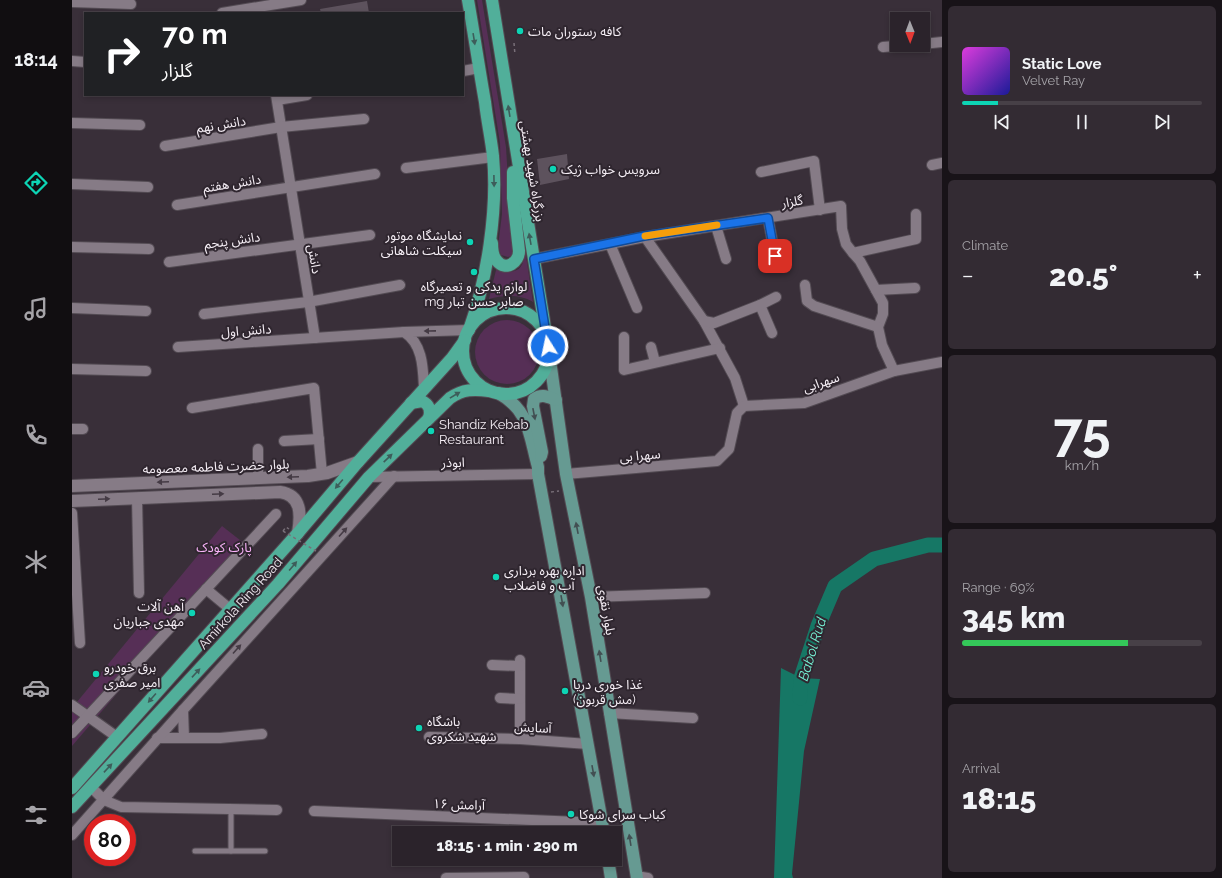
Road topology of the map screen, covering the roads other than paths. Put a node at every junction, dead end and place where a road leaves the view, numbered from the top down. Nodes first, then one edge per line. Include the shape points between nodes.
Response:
1 (302, 0) edge
2 (468, 0) edge
3 (492, 0) edge
4 (72, 2) edge
5 (130, 4) dead end
6 (263, 6) edge
7 (228, 12) edge
8 (942, 42) edge
9 (930, 43) edge
10 (890, 46) edge
11 (883, 47) dead end
12 (72, 61) edge
13 (84, 62) edge
14 (479, 68) junction
15 (464, 71) edge
16 (292, 96) edge
17 (276, 97) edge
18 (364, 119) dead end
19 (72, 123) edge
20 (140, 125) dead end
21 (281, 128) junction
22 (512, 133) junction
23 (165, 146) dead end
24 (493, 157) junction
25 (406, 168) dead end
26 (761, 172) dead end
27 (375, 174) dead end
28 (72, 184) edge
29 (148, 187) dead end
30 (291, 187) junction
31 (177, 205) dead end
32 (820, 210) junction
33 (916, 214) dead end
34 (768, 218) junction
35 (716, 226) junction
36 (492, 229) junction
37 (370, 234) dead end
38 (644, 236) junction
39 (299, 244) junction
40 (610, 244) junction
41 (72, 247) edge
42 (149, 249) dead end
43 (853, 253) junction
44 (775, 256) dead end
45 (534, 259) junction
46 (726, 259) dead end
47 (169, 262) dead end
48 (400, 285) dead end
49 (805, 285) dead end
50 (916, 288) dead end
51 (876, 290) junction
52 (776, 297) dead end
53 (308, 302) junction
54 (760, 305) junction
55 (72, 308) edge
56 (637, 308) dead end
57 (146, 311) dead end
58 (204, 314) dead end
59 (704, 321) junction
60 (878, 327) junction
61 (404, 332) junction
62 (772, 333) dead end
63 (467, 335) junction
64 (624, 337) dead end
65 (315, 338) junction
66 (548, 346) junction
67 (178, 347) dead end
68 (651, 347) dead end
69 (720, 348) junction
70 (655, 362) junction
71 (942, 362) edge
72 (72, 369) edge
73 (894, 370) junction
74 (146, 371) dead end
75 (424, 388) junction
76 (494, 392) junction
77 (556, 400) junction
78 (411, 403) junction
79 (744, 406) junction
80 (192, 408) dead end
81 (429, 418) junction
82 (72, 429) edge
83 (84, 429) dead end
84 (319, 439) junction
85 (284, 441) dead end
86 (258, 449) dead end
87 (358, 462) junction
88 (538, 471) junction
89 (322, 474) junction
90 (566, 474) junction
91 (369, 476) junction
92 (394, 476) junction
93 (258, 478) junction
94 (136, 483) junction
95 (72, 486) edge
96 (137, 498) junction
97 (72, 501) edge
98 (72, 513) edge
99 (276, 514) dead end
100 (298, 533) junction
101 (318, 548) junction
102 (278, 584) junction
103 (206, 589) junction
104 (288, 592) junction
105 (139, 593) dead end
106 (704, 593) dead end
107 (591, 597) junction
108 (230, 610) junction
109 (80, 643) dead end
110 (492, 665) dead end
111 (500, 698) dead end
112 (520, 699) junction
113 (72, 705) edge
114 (183, 710) junction
115 (609, 713) junction
116 (88, 716) junction
117 (693, 718) dead end
118 (72, 733) edge
119 (262, 734) dead end
120 (117, 737) junction
121 (428, 737) dead end
122 (158, 738) junction
123 (184, 738) junction
124 (520, 739) junction
125 (588, 744) junction
126 (91, 787) junction
127 (72, 788) edge
128 (104, 800) junction
129 (72, 807) edge
130 (231, 809) junction
131 (277, 810) dead end
132 (314, 811) dead end
133 (569, 826) edge
134 (603, 826) edge
135 (72, 835) edge
136 (195, 851) dead end
137 (231, 851) junction
138 (265, 851) dead end
139 (609, 866) edge
140 (524, 877) edge
141 (640, 877) edge
142 (446, 878) edge
143 (611, 878) edge

1 - 6 street
2 -> 14 highway
22 -> 3 highway, بزرگراه شهید بهشتی
4 - 5 street
6 - 7 street
8 - 9 street
10 - 11 street
12 - 13 street
14 - 15 street
14 - 24 highway
16 - 17 street
17 - 21 street, دانش
18 - 21 street, دانش نهم
19 - 20 street
21 - 23 street, دانش نهم
21 - 30 street, دانش
22 - 36 highway via 513,198 519,255 515,262 508,266 496,261 492,247
45 -> 22 highway, بزرگراه شهید بهشتی
24 - 25 street
24 -> 36 highway
26 - 32 street via 814,161
27 - 30 street, دانش هفتم
28 - 29 street
30 - 31 street, دانش هفتم
30 - 39 street, دانش
32 - 34 street, گلزار
32 - 43 street, گلزار via 841,206 842,229 846,244
33 - 43 street via 916,239
34 - 35 street, گلزار
34 - 44 street
35 - 38 street, گلزار
35 - 46 street
36 - 63 highway via 480,299
37 - 39 street, دانش پنجم
38 - 40 street, گلزار
38 - 59 street
39 - 47 street, دانش پنجم
39 - 53 street, دانش
40 - 45 street, گلزار
40 - 56 street
41 - 42 street
43 - 51 street
45 - 66 highway, بزرگراه شهید بهشتی
48 - 53 street
49 - 60 street via 807,301 814,306
50 - 51 street
51 - 60 street via 883,303 883,314
52 - 54 street
53 - 58 street
53 - 65 street, دانش
54 - 59 street via 714,323
54 - 62 street
55 - 57 street
59 - 69 street
60 - 73 street via 882,345
63 -> 61 street
61 - 65 street
61 - 75 street via 412,337 418,349
63 - 66 highway via 475,322 484,315 504,309 515,310 534,319 546,336
63 - 75 highway, Amirkola Ring Road via 452,358
63 - 76 highway via 463,350 468,370 480,386
64 - 70 street via 624,370
65 - 67 street, دانش اول
66 - 76 highway via 546,366 535,382 518,392
66 - 77 main road, بلوار نقوی
68 - 70 street
69 - 70 street
69 - 79 street via 735,378
71 - 73 street, سهرابی
72 - 74 street
73 - 79 street, سهرابی via 804,402
75 - 78 highway, Amirkola Ring Road
81 -> 76 highway, Amirkola Ring Road via 460,391 472,389
76 - 88 main road via 517,406 525,419
77 -> 88 main road via 544,395 534,399 533,406 542,452
77 - 90 main road, بلوار نقوی
78 - 81 highway via 422,400 427,403
78 - 87 highway, Amirkola Ring Road
79 - 90 street, سهرا بی via 737,414 729,449 717,461
80 - 84 street via 314,388
91 -> 81 highway, Amirkola Ring Road
82 - 83 street
84 - 85 street
84 - 89 street
86 - 93 street
87 - 89 main road, بلوار حضرت فاطمه معصومه
87 -> 100 highway, Amirkola Ring Road
88 - 92 street, ابوذر
88 -> 125 main road
89 -> 93 main road, بلوار حضرت فاطمه معصومه
107 -> 90 main road, بلوار نقوی
91 - 92 street, ابوذر
91 - 101 highway, Amirkola Ring Road
101 -> 92 street
93 -> 94 main road, بلوار حضرت فاطمه معصومه
94 - 95 main road, بلوار حضرت فاطمه معصومه
94 - 96 main road
97 -> 96 main road
96 -> 100 main road via 283,492 298,506
96 - 105 street
98 - 109 street
99 - 103 street
100 - 108 highway, Amirkola Ring Road
102 -> 101 highway, Amirkola Ring Road
101 - 104 street
102 - 104 street
126 -> 102 highway, Amirkola Ring Road
103 - 108 street
103 - 116 street
114 -> 104 street
106 - 107 street
115 -> 107 main road, بلوار نقوی
108 -> 120 highway, Amirkola Ring Road
110 - 112 street via 520,663
111 - 112 street
112 - 124 street
113 - 116 street
114 - 122 street
114 - 123 street
115 - 117 street
141 -> 115 main road, بلوار نقوی
116 - 118 street
116 - 120 street
119 - 123 street
120 - 127 highway, Amirkola Ring Road
121 - 124 street, آسایش
122 - 123 street
122 - 128 street
124 - 125 street, آسایش
125 -> 134 main road
126 - 128 street
126 - 129 highway, Amirkola Ring Road
128 - 130 street via 121,807
128 - 135 street
130 - 131 street
130 - 137 lane
132 - 133 street, آرامش ۱۶
136 - 137 lane
137 - 138 lane
139 - 143 main road
140 - 142 street

